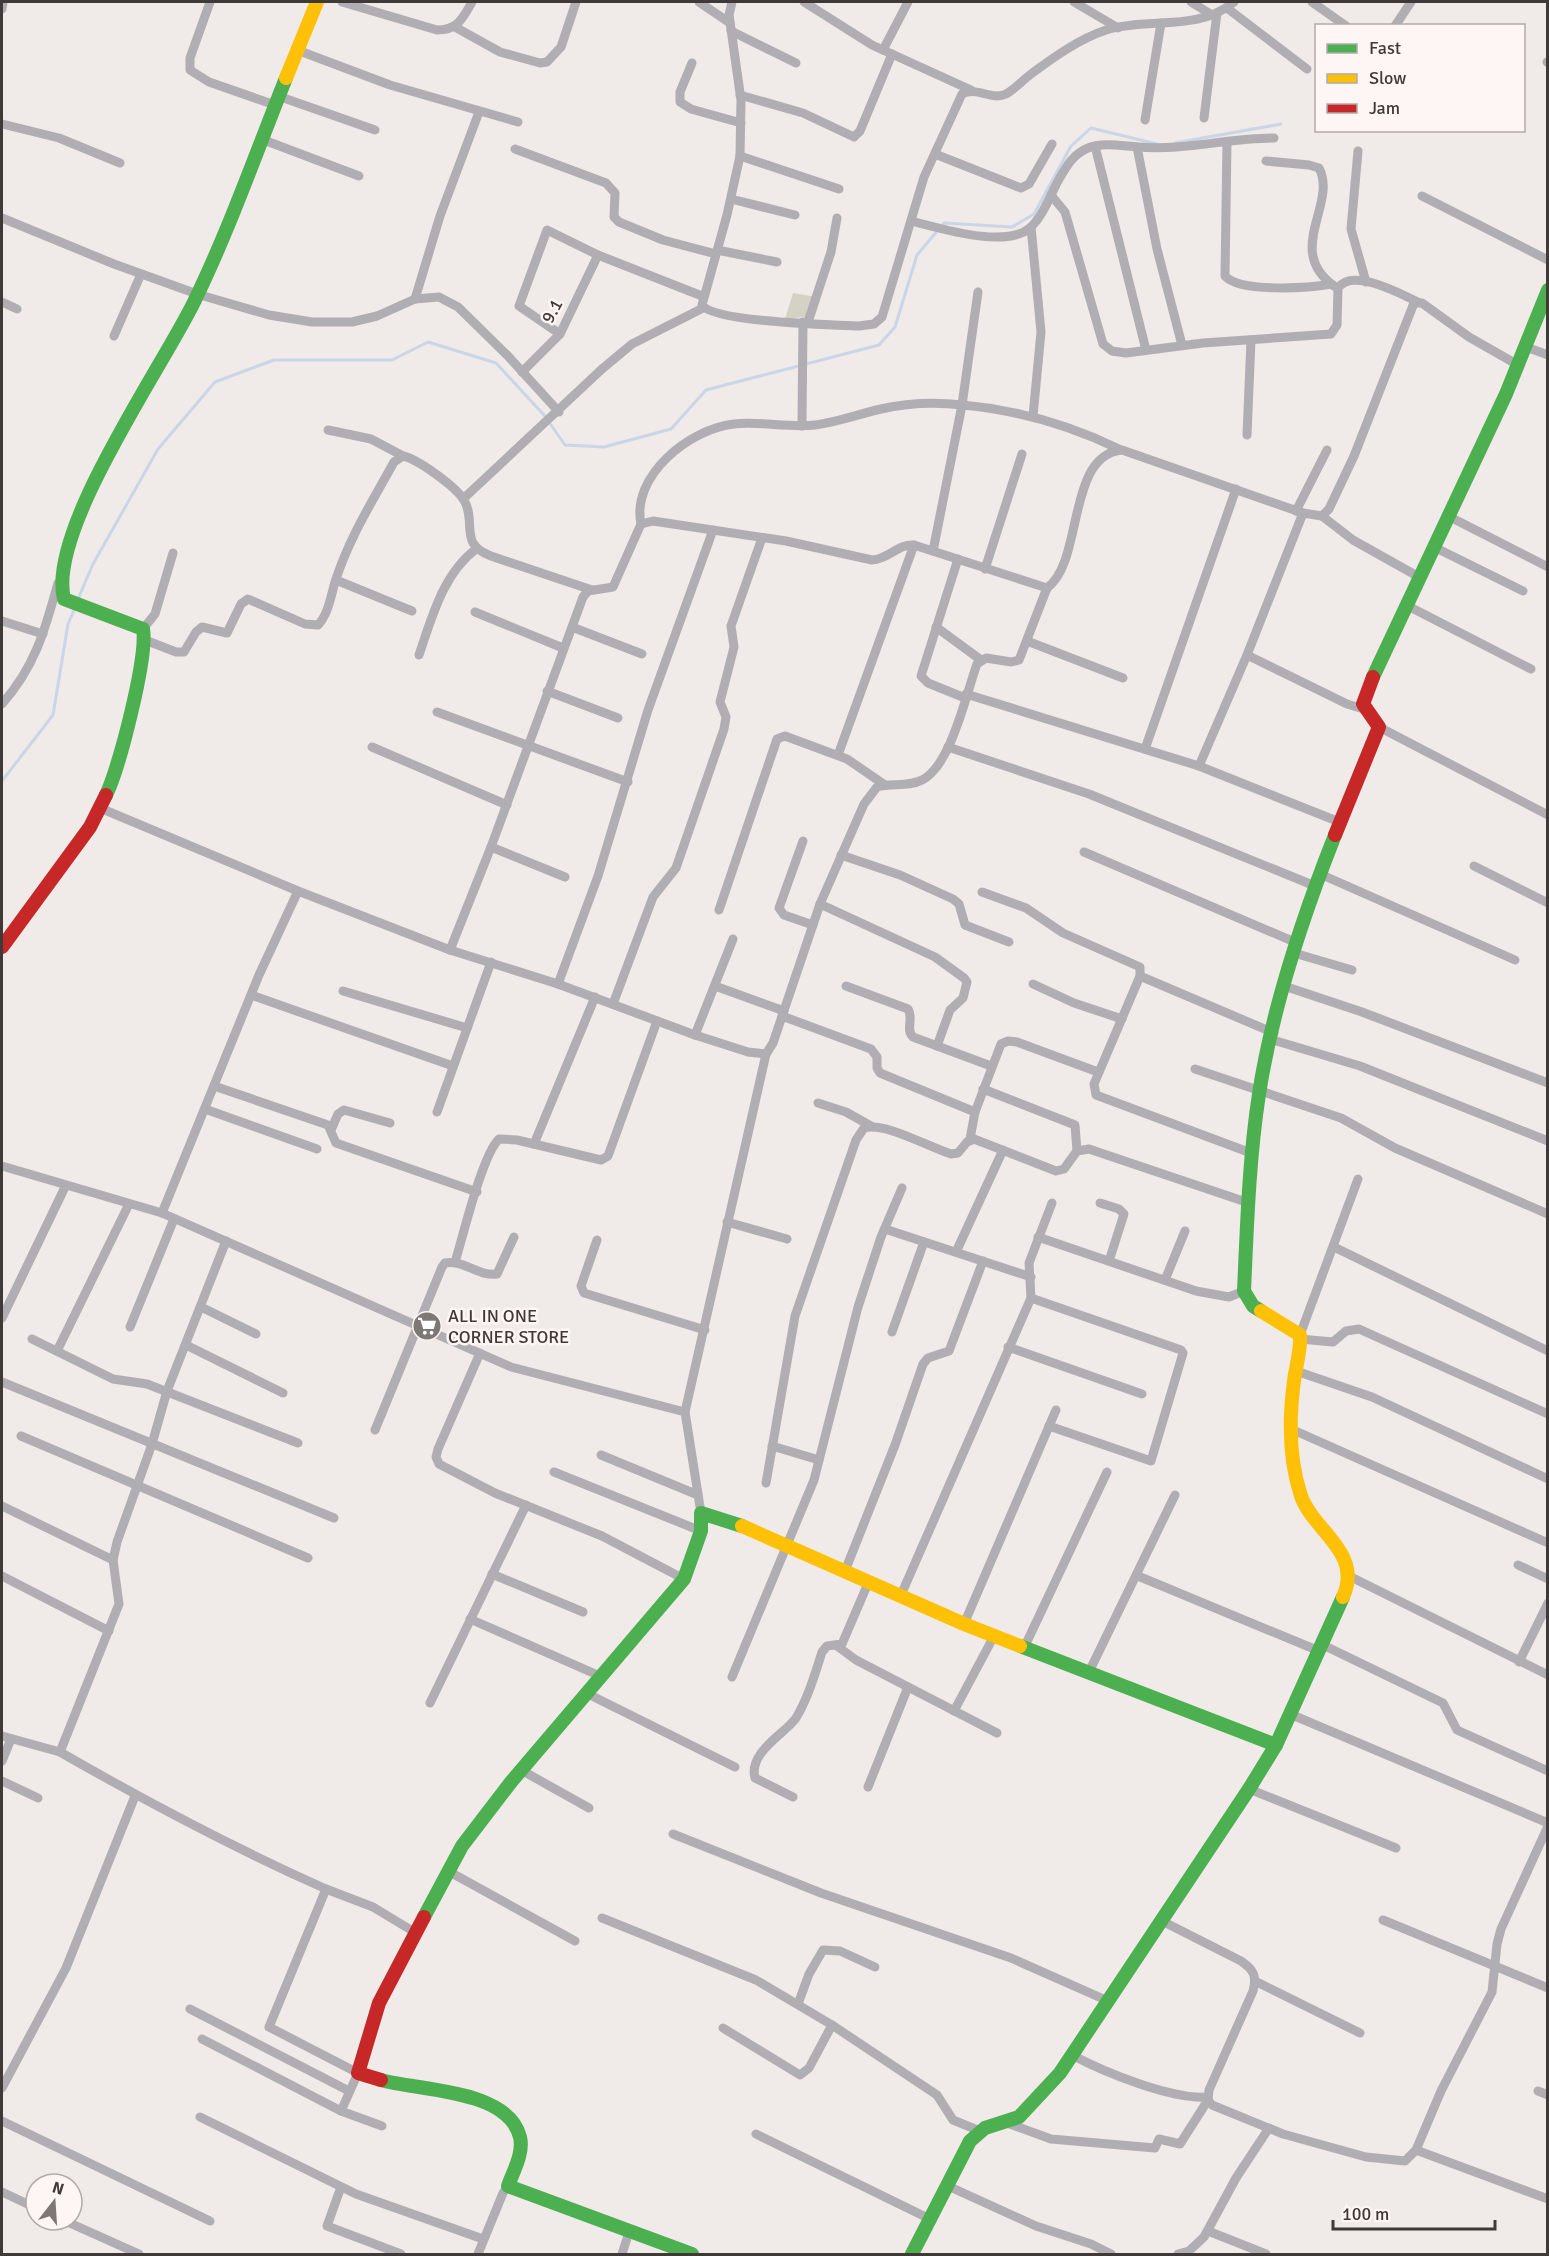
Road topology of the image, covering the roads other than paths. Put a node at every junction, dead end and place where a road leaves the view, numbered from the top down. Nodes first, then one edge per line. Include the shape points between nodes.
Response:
1 (3, 2) edge
2 (210, 2) edge
3 (317, 2) edge
4 (342, 2) edge
5 (472, 2) edge
6 (576, 2) edge
7 (699, 2) edge
8 (732, 2) edge
9 (804, 2) edge
10 (908, 2) edge
11 (1074, 2) edge
12 (1191, 2) edge
13 (1312, 2) edge
14 (1411, 2) edge
15 (1231, 4) edge
16 (2, 9) edge
17 (1214, 14) junction
18 (1161, 23) junction
19 (1343, 24) edge
20 (1396, 24) edge
21 (455, 27) junction
22 (731, 27) junction
23 (1118, 28) junction
24 (297, 50) junction
25 (883, 50) junction
26 (892, 54) junction
27 (692, 63) dead end
28 (796, 63) dead end
29 (1307, 69) dead end
30 (971, 90) junction
31 (740, 95) junction
32 (277, 101) junction
33 (479, 112) junction
34 (1204, 118) dead end
35 (1145, 120) dead end
36 (518, 122) dead end
37 (741, 123) junction
38 (2, 124) edge
39 (375, 130) dead end
40 (1274, 138) dead end
41 (261, 139) junction
42 (1227, 142) junction
43 (1052, 144) dead end
44 (1095, 146) junction
45 (1137, 147) junction
46 (515, 149) dead end
47 (1358, 152) dead end
48 (935, 154) junction
49 (740, 156) junction
50 (1266, 161) dead end
51 (120, 163) dead end
52 (359, 176) dead end
53 (838, 189) dead end
54 (1051, 195) junction
55 (1422, 196) dead end
56 (731, 199) junction
57 (795, 216) dead end
58 (2, 218) edge
59 (837, 218) dead end
60 (911, 221) junction
61 (1031, 227) junction
62 (717, 252) junction
63 (598, 255) junction
64 (1548, 260) edge
65 (777, 262) dead end
66 (141, 274) junction
67 (1366, 282) junction
68 (1334, 286) junction
69 (1548, 291) edge
70 (978, 292) dead end
71 (197, 294) junction
72 (702, 296) junction
73 (415, 299) junction
74 (2, 302) edge
75 (1418, 302) junction
76 (703, 308) junction
77 (17, 309) dead end
78 (806, 322) junction
79 (560, 334) junction
80 (114, 336) dead end
81 (1251, 340) junction
82 (1182, 345) junction
83 (1526, 347) junction
84 (1146, 351) junction
85 (1548, 355) edge
86 (1518, 365) junction
87 (522, 372) junction
88 (962, 405) junction
89 (557, 413) junction
90 (1033, 416) junction
91 (802, 426) junction
92 (328, 430) dead end
93 (1247, 435) dead end
94 (1122, 450) junction
95 (1327, 450) dead end
96 (1022, 454) dead end
97 (403, 456) junction
98 (1236, 489) junction
99 (463, 499) junction
100 (1300, 512) junction
101 (1322, 516) junction
102 (1448, 516) junction
103 (641, 524) junction
104 (713, 530) junction
105 (762, 538) junction
106 (914, 545) junction
107 (1434, 547) junction
108 (476, 549) junction
109 (933, 551) junction
110 (173, 553) dead end
111 (958, 559) junction
112 (1548, 567) edge
113 (985, 569) junction
114 (1419, 577) junction
115 (60, 578) junction
116 (336, 580) junction
117 (1047, 588) junction
118 (592, 590) junction
119 (1523, 591) dead end
120 (1406, 605) junction
121 (412, 611) dead end
122 (475, 612) dead end
123 (2, 621) edge
124 (572, 627) junction
125 (936, 627) junction
126 (43, 634) junction
127 (144, 635) junction
128 (1027, 640) junction
129 (563, 648) junction
130 (642, 654) dead end
131 (1247, 654) junction
132 (419, 655) dead end
133 (981, 660) junction
134 (1531, 669) dead end
135 (1123, 678) dead end
136 (547, 691) junction
137 (965, 696) junction
138 (2, 704) edge
139 (1367, 710) junction
140 (437, 712) dead end
141 (618, 718) dead end
142 (1379, 728) junction
143 (527, 746) junction
144 (372, 747) dead end
145 (948, 747) junction
146 (1145, 749) junction
147 (838, 755) junction
148 (1199, 766) junction
149 (628, 782) junction
150 (885, 785) junction
151 (507, 805) junction
152 (100, 808) junction
153 (1548, 815) edge
154 (1342, 823) junction
155 (803, 842) dead end
156 (491, 847) junction
157 (1084, 852) dead end
158 (841, 855) junction
159 (1474, 866) dead end
160 (565, 877) dead end
161 (1317, 880) junction
162 (298, 891) junction
163 (982, 891) dead end
164 (1548, 903) edge
165 (820, 904) junction
166 (719, 910) dead end
167 (813, 925) junction
168 (734, 939) dead end
169 (1009, 942) dead end
170 (2, 947) edge
171 (1295, 948) junction
172 (450, 950) junction
173 (1515, 960) dead end
174 (491, 962) junction
175 (1353, 970) dead end
176 (1140, 976) junction
177 (558, 984) junction
178 (1033, 984) dead end
179 (715, 986) junction
180 (846, 986) dead end
181 (1284, 986) junction
182 (342, 991) dead end
183 (251, 995) junction
184 (595, 997) junction
185 (613, 1004) junction
186 (783, 1014) junction
187 (1122, 1019) junction
188 (657, 1021) junction
189 (467, 1028) junction
190 (695, 1035) junction
191 (1274, 1037) junction
192 (937, 1046) junction
193 (766, 1054) junction
194 (453, 1066) junction
195 (991, 1066) junction
196 (1195, 1068) dead end
197 (1098, 1072) junction
198 (1548, 1083) edge
199 (214, 1086) junction
200 (983, 1089) junction
201 (1259, 1092) junction
202 (818, 1103) dead end
203 (205, 1109) junction
204 (437, 1112) dead end
205 (975, 1112) junction
206 (390, 1123) dead end
207 (871, 1126) junction
208 (332, 1130) junction
209 (970, 1139) junction
210 (1548, 1141) edge
211 (534, 1144) junction
212 (317, 1149) dead end
213 (1003, 1150) junction
214 (1077, 1151) junction
215 (1251, 1153) junction
216 (2, 1166) edge
217 (1358, 1179) dead end
218 (66, 1185) junction
219 (902, 1188) dead end
220 (477, 1192) junction
221 (1052, 1203) dead end
222 (1100, 1203) dead end
223 (1249, 1203) junction
224 (129, 1204) junction
225 (162, 1213) junction
226 (1548, 1214) edge
227 (174, 1219) junction
228 (727, 1222) junction
229 (885, 1229) junction
230 (1185, 1231) dead end
231 (514, 1237) dead end
232 (1038, 1237) junction
233 (787, 1239) dead end
234 (597, 1240) dead end
235 (226, 1241) junction
236 (924, 1242) junction
237 (1334, 1247) junction
238 (956, 1252) junction
239 (983, 1261) junction
240 (1109, 1261) junction
241 (455, 1263) junction
242 (1031, 1277) junction
243 (1165, 1280) junction
244 (1244, 1291) junction
245 (1031, 1298) junction
246 (201, 1308) junction
247 (2, 1318) edge
248 (419, 1326) junction
249 (130, 1327) dead end
250 (705, 1330) junction
251 (892, 1332) dead end
252 (256, 1334) dead end
253 (1300, 1337) junction
254 (32, 1339) dead end
255 (186, 1345) junction
256 (1008, 1347) junction
257 (57, 1351) junction
258 (1548, 1351) edge
259 (480, 1353) junction
260 (1296, 1371) junction
261 (2, 1382) edge
262 (167, 1391) junction
263 (283, 1393) dead end
264 (1142, 1394) dead end
265 (1056, 1410) dead end
266 (685, 1412) junction
267 (1548, 1414) edge
268 (1049, 1426) junction
269 (1291, 1429) junction
270 (375, 1430) dead end
271 (21, 1436) dead end
272 (297, 1443) dead end
273 (152, 1444) junction
274 (772, 1446) junction
275 (601, 1455) dead end
276 (819, 1460) junction
277 (554, 1472) dead end
278 (1107, 1472) dead end
279 (1548, 1479) edge
280 (766, 1483) dead end
281 (137, 1487) junction
282 (698, 1495) junction
283 (1175, 1496) dead end
284 (526, 1505) junction
285 (2, 1506) edge
286 (701, 1513) junction
287 (334, 1518) dead end
288 (701, 1531) junction
289 (1548, 1543) edge
290 (786, 1546) junction
291 (308, 1558) dead end
292 (113, 1560) junction
293 (1518, 1565) dead end
294 (845, 1571) junction
295 (492, 1574) junction
296 (2, 1576) edge
297 (1138, 1576) junction
298 (1349, 1576) junction
299 (684, 1579) junction
300 (1548, 1579) edge
301 (869, 1581) junction
302 (901, 1595) junction
303 (1548, 1603) edge
304 (583, 1612) dead end
305 (470, 1618) junction
306 (964, 1624) junction
307 (109, 1631) junction
308 (994, 1636) junction
309 (837, 1646) junction
310 (1320, 1647) junction
311 (1024, 1648) junction
312 (1519, 1662) junction
313 (1088, 1674) junction
314 (1548, 1675) edge
315 (600, 1676) junction
316 (732, 1677) dead end
317 (908, 1687) junction
318 (586, 1693) junction
319 (430, 1703) dead end
320 (954, 1711) junction
321 (1290, 1713) junction
322 (997, 1733) dead end
323 (6, 1737) edge
324 (1276, 1745) junction
325 (60, 1752) junction
326 (2, 1761) edge
327 (735, 1767) dead end
328 (522, 1770) junction
329 (1548, 1771) edge
330 (2, 1781) edge
331 (868, 1787) dead end
332 (1249, 1789) junction
333 (135, 1796) junction
334 (793, 1797) dead end
335 (38, 1798) dead end
336 (589, 1808) dead end
337 (1547, 1828) edge
338 (673, 1834) dead end
339 (1396, 1848) dead end
340 (448, 1870) junction
341 (326, 1889) junction
342 (602, 1918) dead end
343 (1383, 1920) dead end
344 (1162, 1921) junction
345 (416, 1933) junction
346 (575, 1941) dead end
347 (875, 1967) dead end
348 (1495, 1968) junction
349 (1256, 1981) junction
350 (1548, 1988) edge
351 (1108, 2001) junction
352 (798, 2004) junction
353 (190, 2009) dead end
354 (832, 2025) junction
355 (723, 2028) dead end
356 (1360, 2033) dead end
357 (202, 2039) dead end
358 (1072, 2055) junction
359 (358, 2073) junction
360 (2, 2088) edge
361 (349, 2091) junction
362 (1208, 2098) junction
363 (341, 2110) junction
364 (200, 2117) dead end
365 (2, 2121) edge
366 (1007, 2123) junction
367 (382, 2126) dead end
368 (1269, 2128) junction
369 (980, 2132) junction
370 (756, 2134) dead end
371 (1416, 2150) junction
372 (508, 2186) junction
373 (948, 2186) junction
374 (341, 2187) junction
375 (2, 2192) edge
376 (1548, 2199) edge
377 (24, 2202) edge
378 (932, 2220) junction
379 (210, 2221) dead end
380 (84, 2229) edge
381 (630, 2229) junction
382 (1208, 2231) junction
383 (483, 2239) junction
384 (139, 2254) edge
385 (401, 2254) edge
386 (478, 2254) edge
387 (622, 2254) edge
388 (692, 2254) edge
389 (912, 2254) edge
390 (1112, 2254) edge
391 (1178, 2254) edge
392 (1266, 2254) edge

1 - 16 street
2 - 32 street via 190,58 190,70 209,82
3 - 24 street
4 - 21 street via 437,30
5 - 21 street
6 - 21 street via 561,47 547,62 500,52
7 - 22 street
8 - 22 street
9 - 25 street
10 - 25 street
11 - 23 street
12 - 17 street
13 - 19 street
14 - 20 street
15 - 17 street
15 - 29 street
17 - 18 street
17 - 34 street
18 - 23 street
18 - 35 street
22 - 28 street
22 - 31 street
23 - 30 street via 1075,45 1005,94
24 - 32 street
24 - 33 street via 390,85
25 - 26 street
26 - 30 street
26 - 31 street via 854,137 803,113
27 - 37 street via 680,102 691,109
30 - 48 street via 958,100
31 - 37 street
32 - 39 street
32 - 41 street
33 - 36 street
33 - 73 street via 440,216
37 - 49 street
38 - 51 street via 59,138
40 - 42 street
41 - 52 street
41 - 71 street
42 - 45 street via 1181,148
42 - 68 street via 1225,276 1233,282 1256,286
43 - 48 street via 1029,184 1021,188
44 - 45 street
44 - 54 street via 1072,159
44 - 84 street
45 - 82 street via 1156,249
46 - 62 street via 606,183 615,193 614,217 619,222 663,240
47 - 67 street via 1352,229
48 - 60 street
49 - 53 street
49 - 56 street
50 - 68 street via 1315,166 1321,172 1312,254 1319,270
54 - 61 street
54 - 84 street via 1065,212 1103,344 1118,353
55 - 64 street
56 - 57 street
56 - 62 street
58 - 66 street
59 - 78 street via 831,252
60 - 61 street via 990,237 1016,234
60 - 78 street via 879,322 859,326
61 - 90 street via 1041,351
62 - 65 street
62 - 72 street
63 - 72 street
63 - 79 street, 9.1
63 - 79 street via 547,230 519,306
66 - 71 street
66 - 80 street
67 - 68 street
67 - 75 street
68 - 81 street via 1337,325 1331,334
69 - 83 street
70 - 88 street
71 - 73 street via 269,315 332,323 365,320
71 - 115 street via 112,444
72 - 76 street
73 - 87 street via 427,296 449,301
74 - 77 street
75 - 86 street via 1469,338
75 - 101 street via 1409,311 1354,456
76 - 78 street via 734,317
76 - 89 street via 632,344
78 - 91 street via 802,341
79 - 87 street, 9.1
81 - 82 street
81 - 93 street
82 - 84 street
83 - 85 street
83 - 86 street
86 - 102 street
87 - 89 street
88 - 90 street
88 - 91 street via 883,408
88 - 109 street
89 - 99 street
90 - 94 street
91 - 103 street via 734,424 694,439 649,479 640,505
92 - 97 street via 371,439
94 - 98 street
94 - 117 street via 1110,451 1089,474 1066,554
95 - 100 street
96 - 113 street
97 - 99 street via 432,472
97 - 116 street via 394,462 363,516
98 - 100 street
98 - 146 street
99 - 108 street via 470,538
100 - 101 street
100 - 131 street
101 - 114 street via 1353,540
102 - 107 street
102 - 112 street
103 - 104 street via 653,521
103 - 118 street via 614,587
104 - 105 street
104 - 149 street via 648,710
105 - 106 street via 872,561 886,558 904,545
105 - 185 street via 731,626 734,647 720,702 726,717 724,729 676,868 653,897
106 - 109 street
106 - 147 street
107 - 114 street
107 - 119 street
108 - 118 street
108 - 132 street via 453,571
109 - 111 street
110 - 127 street via 155,614
111 - 113 street
111 - 125 street
113 - 117 street
114 - 120 street
115 - 126 street
115 - 127 street via 64,599
116 - 121 street
116 - 127 street via 323,617 314,626 248,599 241,604 227,633 202,627 184,652 176,652
117 - 128 street
118 - 124 street via 585,593
120 - 134 street
120 - 139 street via 1364,697
122 - 129 street
123 - 126 street
124 - 129 street
124 - 130 street
125 - 133 street
125 - 137 street via 921,675 928,682
126 - 138 street via 25,676
127 - 152 street via 120,758
128 - 133 street via 1016,662
128 - 135 street
129 - 136 street
131 - 139 street via 1347,704
131 - 148 street
133 - 137 street
136 - 141 street
136 - 143 street
137 - 145 street
137 - 146 street
139 - 142 street
140 - 143 street
142 - 153 street
142 - 154 street
143 - 149 street
143 - 151 street
144 - 151 street
145 - 150 street via 937,767 920,782
145 - 161 street via 1089,794
146 - 148 street
147 - 150 street
147 - 166 street via 785,736 777,739
148 - 154 street
149 - 177 street
150 - 158 street via 877,787 864,804
151 - 156 street
152 - 162 street
152 - 170 street via 75,849
154 - 161 street
155 - 167 street via 780,908 784,915
156 - 160 street
156 - 172 street
157 - 171 street
158 - 165 street
158 - 169 street via 953,899 959,904 965,925
159 - 164 street
161 - 171 street
161 - 173 street
162 - 172 street
162 - 183 street
163 - 176 street via 1026,908 1063,933 1137,964
165 - 167 street
165 - 192 street via 935,957 968,982 966,992 950,1010
167 - 186 street
168 - 179 street
171 - 175 street
171 - 181 street
172 - 174 street
174 - 177 street
174 - 189 street
176 - 187 street
176 - 191 street
177 - 184 street
178 - 187 street
179 - 186 street
179 - 190 street
180 - 192 street via 908,1010 910,1034
181 - 191 street
181 - 198 street
182 - 189 street
183 - 194 street
183 - 199 street
184 - 185 street
184 - 211 street
185 - 188 street
186 - 193 street
186 - 205 street via 871,1049 880,1073
187 - 197 street
188 - 190 street
188 - 211 street via 605,1159
189 - 194 street
190 - 193 street
191 - 201 street
191 - 210 street via 1360,1066
192 - 195 street
193 - 228 street
194 - 204 street
195 - 197 street via 998,1048 1008,1041
195 - 200 street
196 - 201 street
197 - 215 street via 1094,1092 1100,1098
199 - 203 street
199 - 208 street via 324,1123
200 - 205 street
200 - 214 street via 1075,1125
201 - 215 street
201 - 226 street via 1341,1118 1395,1148
202 - 207 street
203 - 212 street
203 - 225 street
205 - 209 street
206 - 208 street via 344,1110 338,1114
207 - 209 street via 951,1154 958,1154
207 - 274 street via 859,1131 802,1294
208 - 220 street via 336,1143
209 - 213 street
211 - 220 street via 505,1138 496,1142
213 - 214 street via 1060,1171
213 - 238 street
214 - 223 street via 1089,1149
215 - 223 street
216 - 218 street
217 - 237 street
218 - 224 street
218 - 247 street
219 - 229 street
220 - 241 street
221 - 232 street
222 - 240 street via 1124,1214
223 - 244 street
224 - 225 street
224 - 257 street
225 - 227 street
227 - 235 street
227 - 249 street
228 - 233 street
228 - 250 street
229 - 236 street
229 - 276 street via 858,1307
230 - 243 street
231 - 241 street via 497,1274
232 - 240 street
232 - 242 street via 1028,1268
234 - 250 street via 581,1286 584,1293
235 - 246 street
235 - 248 street
236 - 238 street
236 - 251 street
237 - 253 street
237 - 258 street
238 - 239 street
239 - 242 street
239 - 294 street via 949,1352 928,1358 923,1364
240 - 243 street
241 - 248 street via 442,1267
242 - 245 street
243 - 244 street via 1218,1296 1229,1297
244 - 253 street via 1253,1306
245 - 256 street
245 - 268 street via 1183,1353 1151,1461
246 - 252 street
246 - 255 street
248 - 259 street
248 - 270 street
250 - 266 street
253 - 260 street
253 - 267 street via 1333,1342 1347,1331 1359,1329
254 - 257 street
255 - 262 street
255 - 263 street
256 - 264 street
256 - 302 street
257 - 262 street via 113,1379 147,1383
259 - 266 street via 511,1367
259 - 284 street via 438,1449 437,1461 444,1468
260 - 269 street
260 - 279 street via 1372,1397
261 - 273 street
262 - 272 street
262 - 273 street
265 - 268 street
266 - 282 street
268 - 306 street
269 - 289 street
269 - 298 street via 1292,1461 1302,1499 1344,1554
271 - 281 street
273 - 281 street
273 - 287 street
274 - 276 street
274 - 280 street
275 - 282 street
276 - 290 street
277 - 288 street
278 - 311 street
281 - 291 street
281 - 292 street
282 - 286 street
283 - 297 street
284 - 295 street
284 - 299 street via 602,1536
285 - 292 street
286 - 288 street
286 - 290 street via 723,1518
288 - 299 street
290 - 294 street
290 - 316 street
292 - 307 street via 119,1604
293 - 300 street
294 - 301 street
295 - 304 street
295 - 305 street
296 - 307 street
297 - 310 street
297 - 313 street
298 - 310 street via 1343,1599
298 - 312 street
299 - 315 street
301 - 302 street
301 - 309 street via 847,1636
302 - 306 street
303 - 312 street
305 - 315 street
305 - 319 street
306 - 308 street
307 - 325 street
308 - 311 street
308 - 320 street
309 - 317 street
309 - 334 street via 827,1646 822,1652 795,1720 772,1738 754,1770 755,1778
310 - 321 street
310 - 329 street via 1443,1703 1457,1730
311 - 313 street
312 - 314 street
313 - 324 street
315 - 318 street
317 - 320 street
317 - 331 street
318 - 327 street
318 - 328 street
320 - 322 street
321 - 324 street
321 - 337 street
323 - 325 street
323 - 326 street
324 - 332 street
325 - 333 street
328 - 336 street
328 - 340 street via 462,1846
330 - 335 street
332 - 339 street
332 - 344 street
333 - 341 street
333 - 360 street via 66,1968
337 - 348 street via 1502,1929
338 - 351 street via 821,1893 1011,1958
340 - 345 street
340 - 346 street
341 - 345 street via 374,1907
341 - 359 street via 269,2027
342 - 352 street via 729,1967
343 - 348 street
344 - 349 street via 1241,1960 1252,1968
344 - 351 street
345 - 359 street via 379,2003
347 - 352 street via 840,1951 823,1950
348 - 350 street
348 - 371 street via 1492,1992
349 - 356 street
349 - 362 street
351 - 358 street
352 - 354 street
353 - 361 street
354 - 355 street via 809,2068 800,2075
354 - 369 street via 938,2095 953,2120
357 - 363 street
358 - 362 street via 1099,2070 1192,2098
358 - 366 street via 1034,2103
359 - 361 street
359 - 372 street via 479,2100 500,2110 520,2136 520,2150
361 - 363 street
362 - 366 street via 1180,2144 1159,2139 1155,2148 1051,2139
362 - 368 street via 1218,2109
363 - 367 street
364 - 374 street
365 - 379 street
366 - 369 street
368 - 371 street via 1376,2158 1405,2161
368 - 382 street
369 - 373 street via 970,2141
370 - 378 street
371 - 376 street
372 - 381 street
372 - 383 street
373 - 378 street
373 - 390 street via 1036,2226
374 - 383 street
374 - 385 street via 327,2226
375 - 377 street
378 - 389 street
380 - 384 street
381 - 387 street
381 - 388 street
382 - 391 street via 1199,2244
382 - 392 street
383 - 386 street

